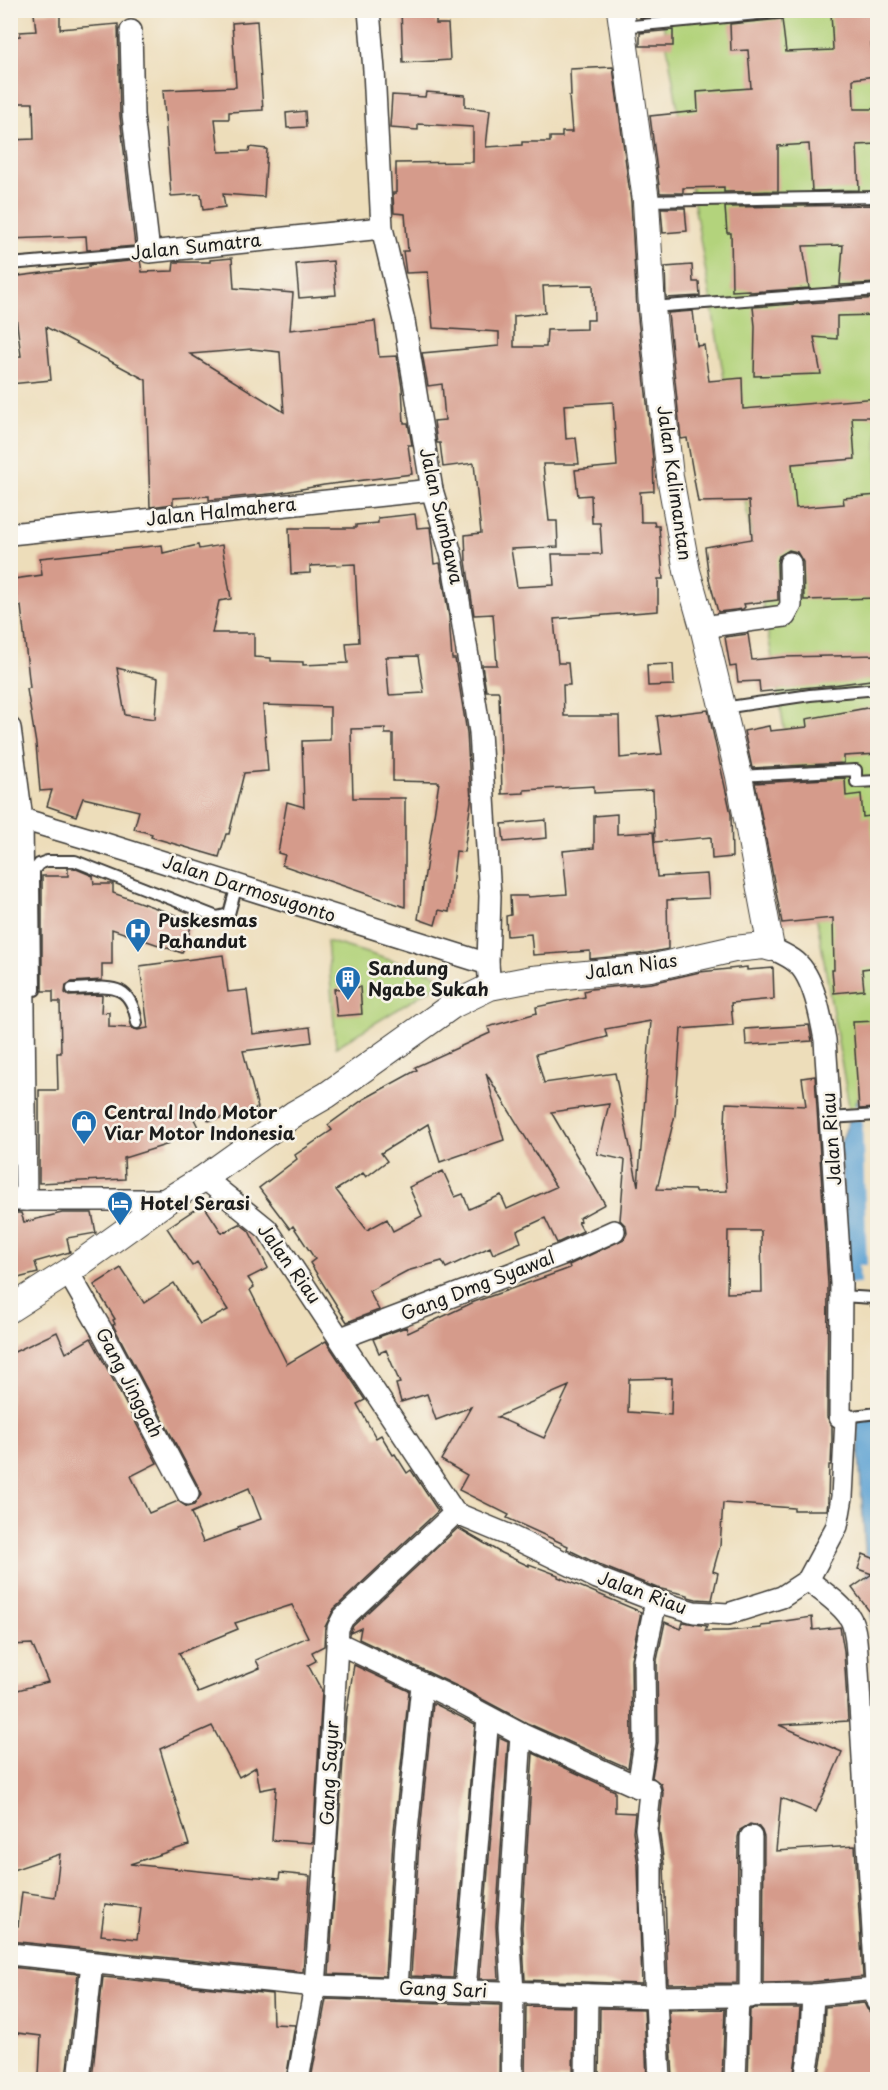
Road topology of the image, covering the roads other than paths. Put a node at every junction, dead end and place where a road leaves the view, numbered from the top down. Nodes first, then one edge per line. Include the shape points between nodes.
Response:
1 (369, 10) edge
2 (798, 10) edge
3 (621, 19) edge
4 (130, 31) dead end
5 (878, 197) edge
6 (646, 201) junction
7 (382, 228) junction
8 (149, 252) junction
9 (10, 264) edge
10 (878, 290) edge
11 (652, 308) junction
12 (432, 490) junction
13 (10, 534) edge
14 (790, 563) dead end
15 (704, 631) junction
16 (878, 689) edge
17 (723, 708) junction
18 (10, 728) edge
19 (739, 776) junction
20 (878, 781) edge
21 (16, 819) edge
22 (237, 885) junction
23 (771, 948) junction
24 (489, 976) junction
25 (72, 989) dead end
26 (32, 990) junction
27 (137, 1023) dead end
28 (878, 1115) edge
29 (829, 1118) junction
30 (204, 1178) junction
31 (18, 1200) edge
32 (168, 1200) junction
33 (614, 1231) dead end
34 (68, 1272) junction
35 (841, 1296) junction
36 (878, 1306) edge
37 (10, 1309) edge
38 (341, 1338) junction
39 (878, 1413) edge
40 (840, 1417) junction
41 (188, 1494) dead end
42 (455, 1513) junction
43 (808, 1580) junction
44 (656, 1601) junction
45 (338, 1643) junction
46 (422, 1685) junction
47 (488, 1717) junction
48 (869, 1723) edge
49 (521, 1734) junction
50 (638, 1787) junction
51 (751, 1837) dead end
52 (10, 1954) edge
53 (92, 1963) junction
54 (315, 1986) junction
55 (397, 1989) junction
56 (465, 1990) junction
57 (513, 1992) junction
58 (587, 1995) junction
59 (813, 1995) junction
60 (877, 1996) edge
61 (656, 1997) junction
62 (744, 1997) junction
63 (80, 2079) edge
64 (298, 2079) edge
65 (512, 2079) edge
66 (586, 2079) edge
67 (660, 2079) edge
68 (735, 2079) edge
69 (805, 2079) edge

1 - 7 street, Jalan Sumbawa
2 - 3 lane
3 - 6 street, Jalan Kalimantan
4 - 8 street via 133,115
5 - 6 lane
6 - 11 street, Jalan Kalimantan
7 - 8 street, Jalan Sumatra
7 - 12 street, Jalan Sumbawa via 404,321
8 - 9 lane, Jalan Sumatra
10 - 11 lane
11 - 15 street, Jalan Kalimantan via 670,477 687,571
12 - 13 street, Jalan Halmahera
12 - 24 street, Jalan Sumbawa via 452,557 480,732 490,896
14 - 15 street via 790,604 785,616 717,625
15 - 17 street, Jalan Kalimantan
16 - 17 lane
17 - 19 street, Jalan Kalimantan
18 - 21 street
19 - 20 lane via 856,770 856,782
19 - 23 street, Jalan Kalimantan
21 - 22 street, Jalan Darmosugonto
21 - 26 street
22 - 24 street, Jalan Darmosugonto
22 - 26 lane via 229,914 217,916 75,861 39,864 34,870
23 - 24 street, Jalan Nias via 734,949 650,968 532,979
23 - 29 street, Jalan Riau via 797,962 817,1001 825,1040
24 - 30 street, Jalan Nias via 327,1095
25 - 27 lane via 122,991 134,1007
26 - 31 street
28 - 29 lane
29 - 35 street, Jalan Riau
30 - 32 street, Jalan Nias
30 - 38 street, Jalan Riau via 267,1229
31 - 32 street
32 - 34 street, Jalan Nias
33 - 38 street, Gang Dmg Syawal
34 - 37 street, Jalan Nias
34 - 41 street, Gang Jinggah
35 - 36 lane via 873,1298
35 - 40 street, Jalan Riau
38 - 42 street, Jalan Riau
39 - 40 lane
40 - 43 street, Jalan Riau via 846,1419 837,1526
42 - 44 street, Jalan Riau
42 - 45 street, Gang Sayur via 344,1618 338,1628
43 - 44 street, Jalan Riau via 782,1598 728,1614 694,1612
43 - 48 street via 852,1620
44 - 50 street via 644,1659 645,1742
45 - 46 street
45 - 54 street, Gang Sayur
46 - 47 street
46 - 55 street via 406,1841
47 - 49 street
47 - 56 street
48 - 60 street
49 - 50 street
49 - 57 street via 509,1927
50 - 61 street via 650,1792 646,1829
51 - 62 street
52 - 53 street, Gang Sari
53 - 54 street, Gang Sari
53 - 63 street
54 - 55 street, Gang Sari
54 - 64 street, Gang Sayur
55 - 56 street, Gang Sari
56 - 57 street, Gang Sari
57 - 58 street, Gang Sari
57 - 65 street
58 - 61 street, Gang Sari
58 - 66 street
59 - 60 street, Gang Sari
59 - 62 street, Gang Sari
59 - 69 street
61 - 62 street, Gang Sari
61 - 67 street
62 - 68 street

